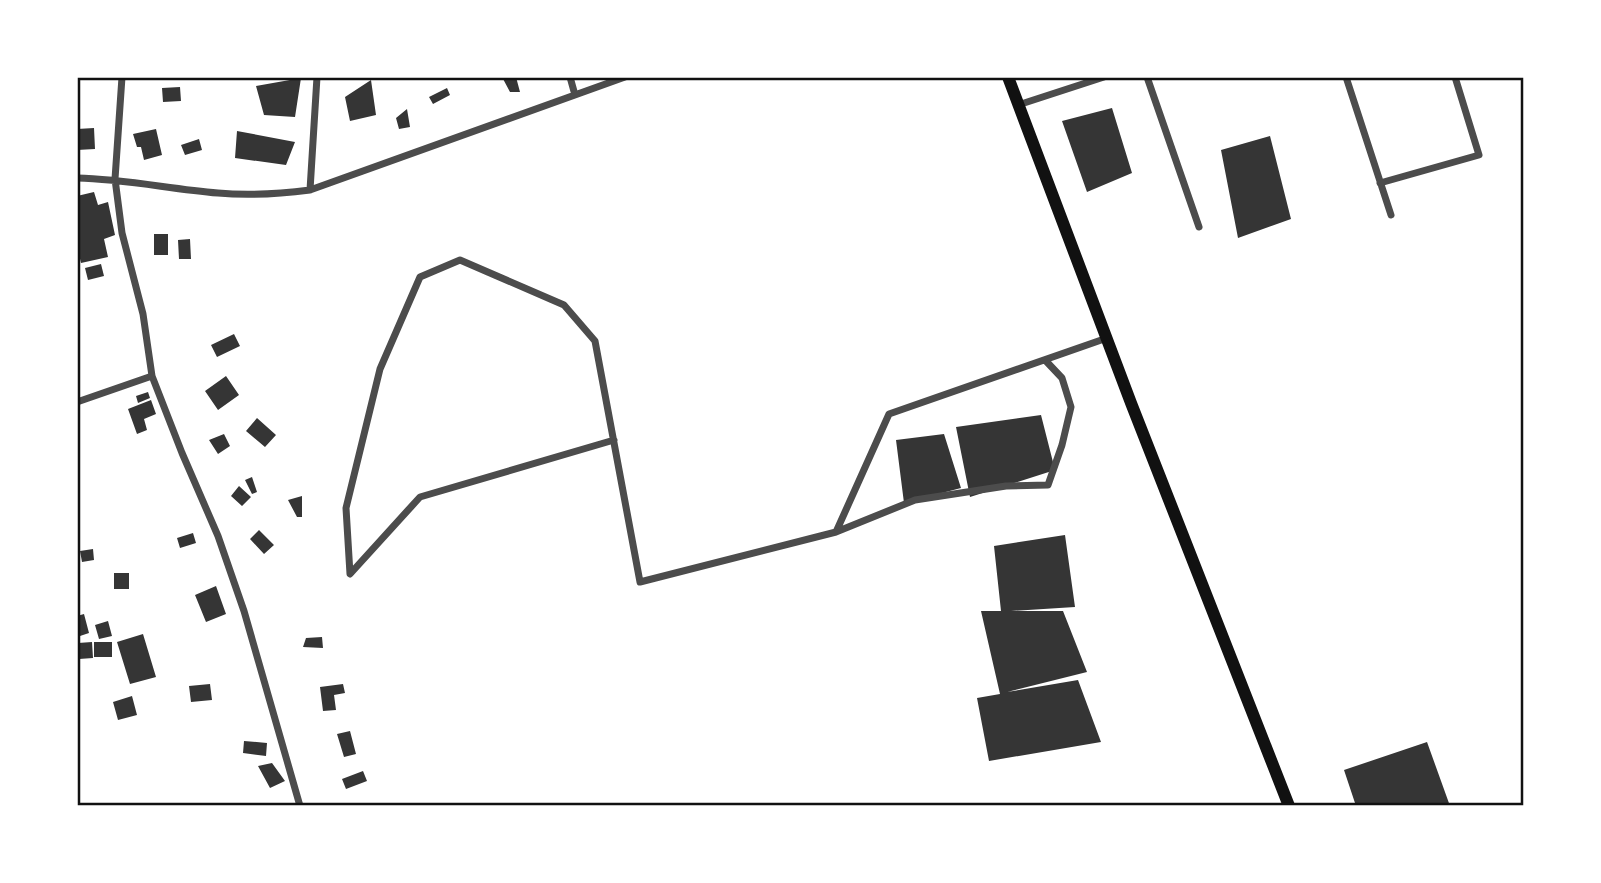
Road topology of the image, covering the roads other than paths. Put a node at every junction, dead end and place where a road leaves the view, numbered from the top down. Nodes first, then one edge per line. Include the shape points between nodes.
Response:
1 (122, 77) edge
2 (317, 77) edge
3 (570, 77) edge
4 (625, 77) edge
5 (1008, 77) edge
6 (1104, 77) edge
7 (1147, 77) edge
8 (1346, 77) edge
9 (1455, 77) edge
10 (575, 95) junction
11 (1018, 105) junction
12 (77, 178) edge
13 (115, 179) junction
14 (1380, 183) junction
15 (310, 190) junction
16 (1391, 215) dead end
17 (1199, 227) dead end
18 (1107, 337) junction
19 (1045, 360) junction
20 (152, 376) junction
21 (77, 402) edge
22 (614, 440) junction
23 (836, 532) junction
24 (300, 806) edge
25 (1289, 806) edge

1 - 13 street
2 - 15 street
3 - 10 street
4 - 10 street
5 - 11 main road
6 - 11 street
7 - 17 street
8 - 14 street
9 - 14 street via 1479,155
10 - 15 street
11 - 18 main road
12 - 13 street
13 - 15 street via 219,194
13 - 20 street
14 - 16 street
18 - 19 street
18 - 25 main road
19 - 23 street via 889,414
19 - 23 street via 1062,378 1071,407 1048,485 1006,486 915,500
20 - 21 street
20 - 24 street via 240,599
22 - 22 street via 595,341 564,305 460,260 420,277 380,369 346,508 350,574 420,497
22 - 23 street via 640,582

